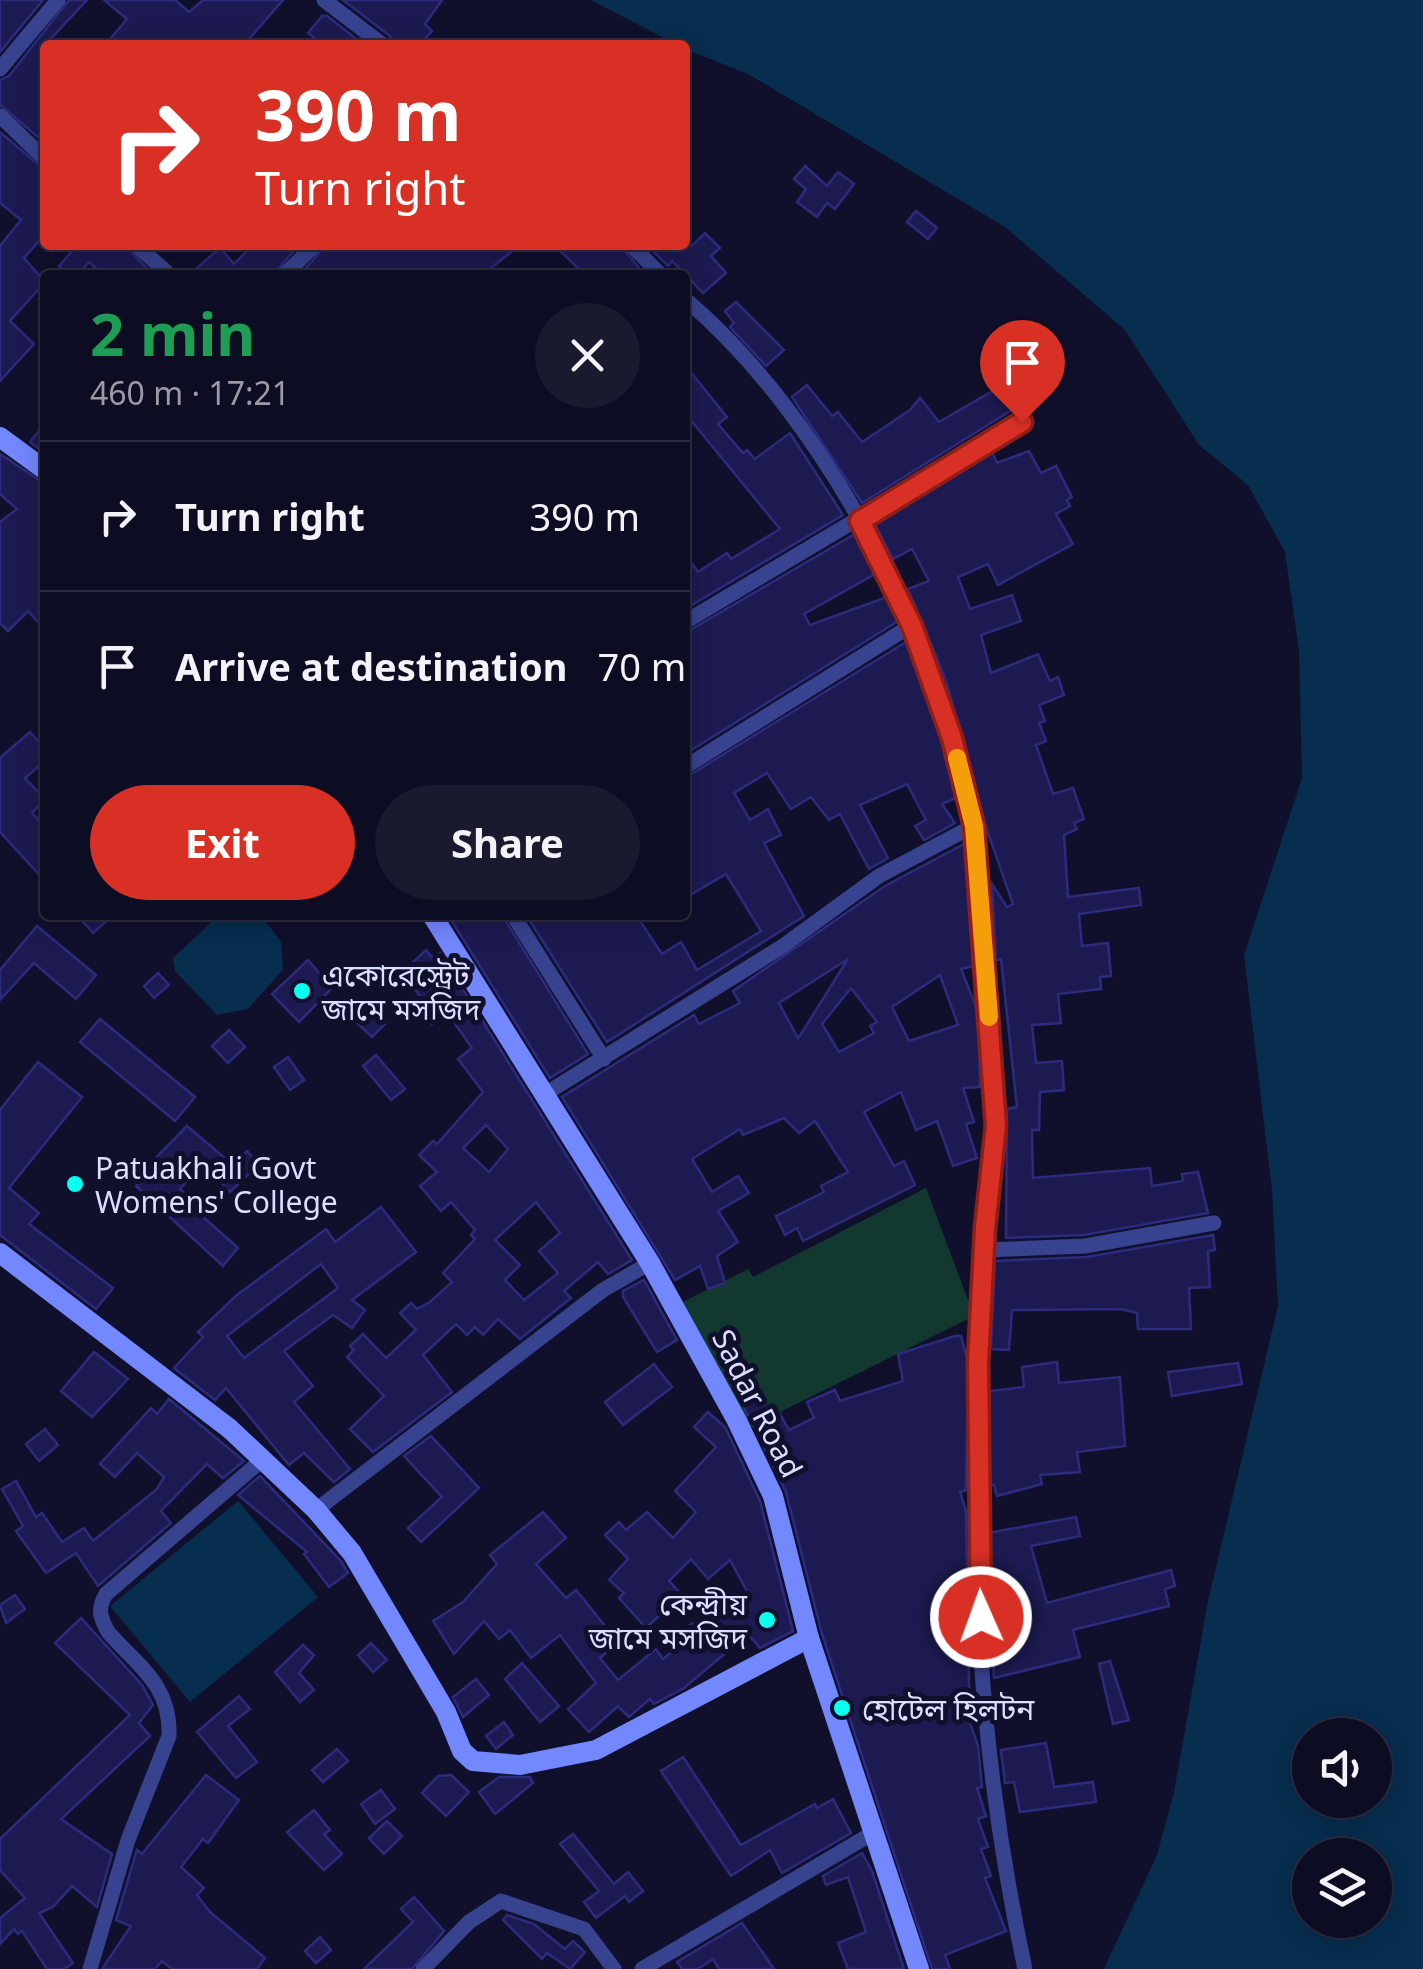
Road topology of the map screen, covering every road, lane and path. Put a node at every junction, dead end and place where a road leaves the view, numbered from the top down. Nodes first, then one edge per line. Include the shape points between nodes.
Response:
1 (58, 0) edge
2 (324, 0) edge
3 (376, 40) edge
4 (0, 69) edge
5 (0, 116) edge
6 (40, 154) edge
7 (142, 250) edge
8 (310, 250) edge
9 (637, 250) edge
10 (164, 270) edge
11 (289, 270) edge
12 (656, 270) edge
13 (690, 303) edge
14 (1022, 422) dead end
15 (0, 437) edge
16 (40, 466) edge
17 (860, 521) junction
18 (690, 619) edge
19 (912, 626) junction
20 (690, 764) edge
21 (974, 826) junction
22 (441, 920) edge
23 (516, 920) edge
24 (604, 1059) junction
25 (544, 1094) junction
26 (1214, 1223) dead end
27 (984, 1250) junction
28 (0, 1253) edge
29 (650, 1263) junction
30 (263, 1459) junction
31 (316, 1510) junction
32 (809, 1638) junction
33 (873, 1834) junction
34 (90, 1969) edge
35 (423, 1969) edge
36 (614, 1969) edge
37 (642, 1969) edge
38 (919, 1969) edge
39 (1025, 1969) edge

1 - 4 street
2 - 3 street
5 - 6 street
7 - 10 street
8 - 11 street
9 - 12 street
13 - 17 street via 789,412
14 - 17 street
15 - 16 street
17 - 18 street
17 - 19 street
19 - 20 street
19 - 21 street via 952,738
21 - 24 street via 879,876 783,946
21 - 27 street via 996,1126
22 - 25 street, Sadar Road
23 - 24 street
24 - 25 street
25 - 29 street, Sadar Road
26 - 27 street via 1067,1248
27 - 39 street via 977,1505 989,1777
28 - 30 street
29 - 31 street via 603,1290
29 - 32 street, Sadar Road via 773,1496
30 - 31 street
30 - 34 street via 100,1604 108,1632 164,1692 170,1720
31 - 32 street via 352,1553 473,1761 520,1765 596,1750
32 - 33 street, Sadar Road
33 - 37 street
33 - 38 street, Sadar Road
35 - 36 street via 501,1900 584,1929

